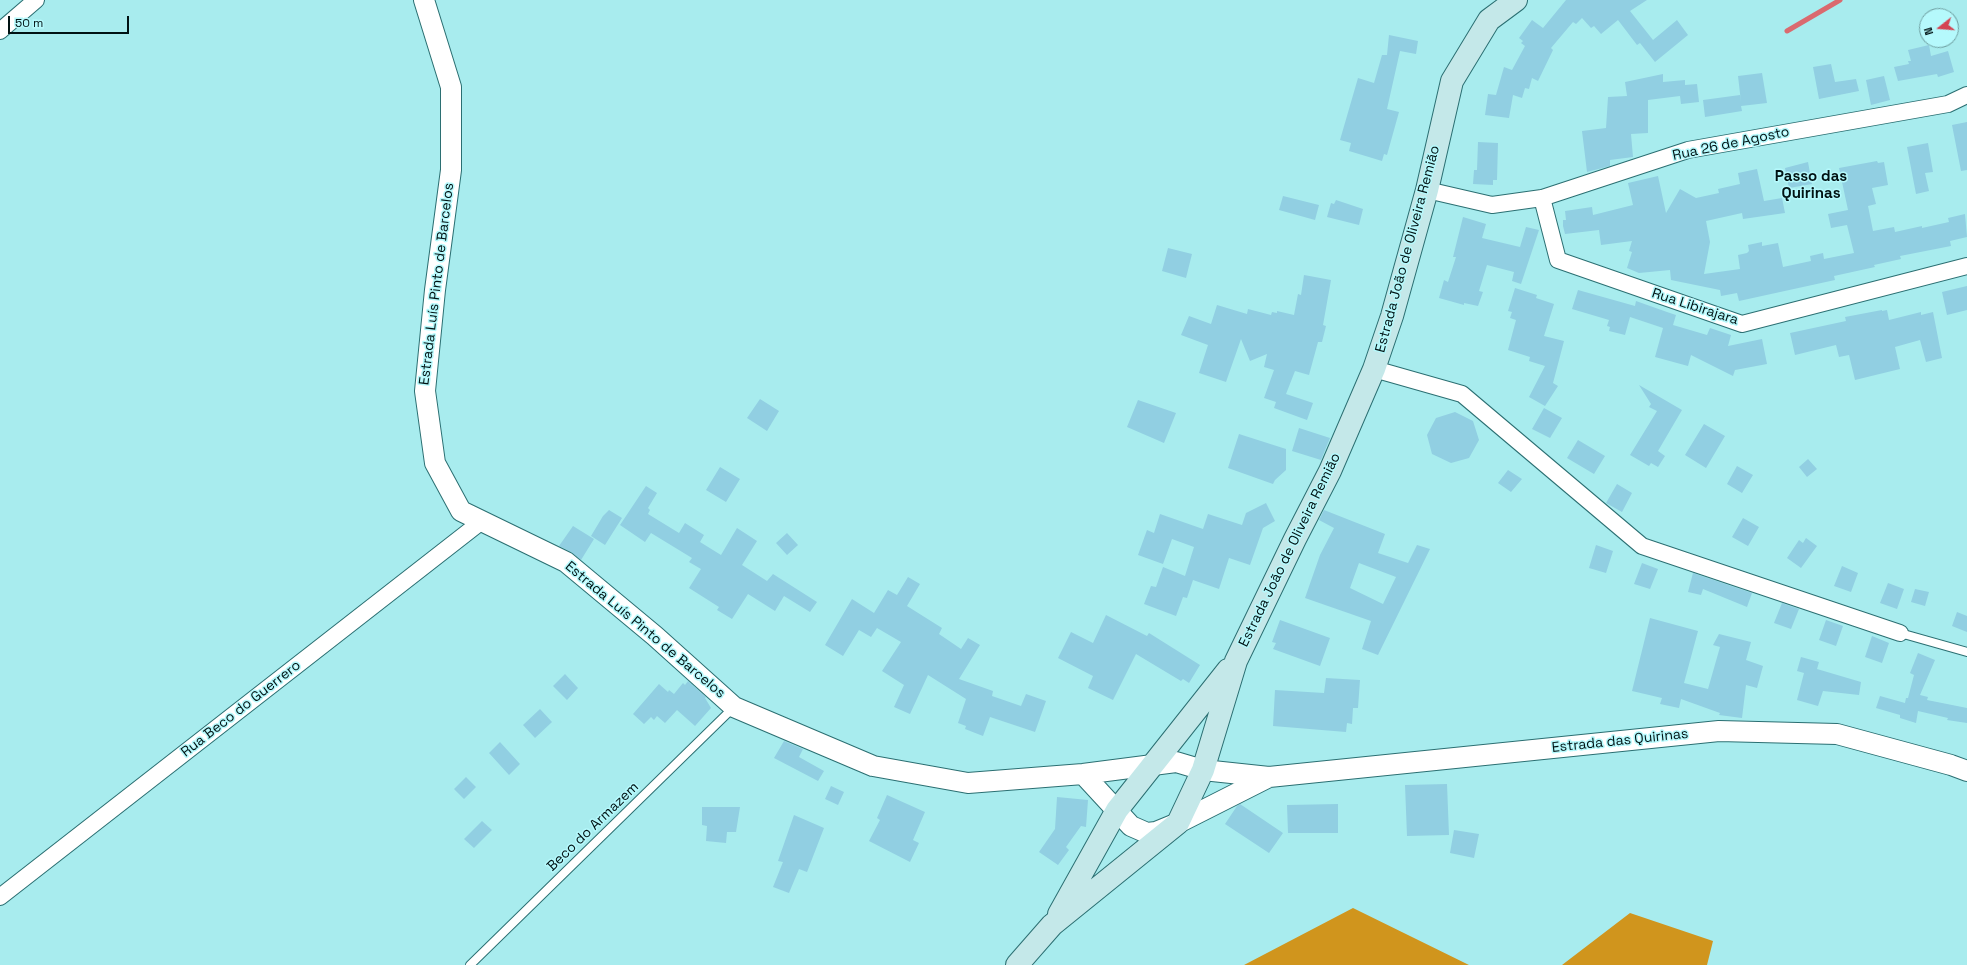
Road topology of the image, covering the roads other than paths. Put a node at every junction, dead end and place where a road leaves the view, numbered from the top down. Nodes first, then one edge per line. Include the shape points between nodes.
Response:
1 (36, 0) edge
2 (424, 0) edge
3 (1516, 0) edge
4 (0, 31) edge
5 (1967, 95) edge
6 (1427, 190) junction
7 (1542, 198) junction
8 (1967, 266) edge
9 (1374, 369) junction
10 (482, 521) junction
11 (1900, 633) joint
12 (1967, 652) edge
13 (1236, 661) junction
14 (734, 707) junction
15 (1152, 764) junction
16 (1203, 770) junction
17 (1967, 771) edge
18 (1083, 774) junction
19 (1269, 777) junction
20 (1118, 810) junction
21 (1178, 823) junction
22 (0, 897) edge
23 (1052, 925) junction
24 (470, 965) edge
25 (1017, 965) edge

1 - 4 street
2 - 10 street, Estrada Luís Pinto de Barcelos via 451,87 451,170 425,391 435,463 461,511
3 - 6 main road, Estrada João de Oliveira Remião via 1489,20 1452,81
5 - 7 street, Rua 26 de Agosto via 1948,104 1688,150
6 - 7 street, Rua 26 de Agosto via 1492,205
6 - 9 main road, Estrada João de Oliveira Remião via 1392,316
7 - 8 street, Rua Libirajara via 1558,260 1742,324
9 - 11 street via 1462,394 1642,546
9 - 13 main road, Estrada João de Oliveira Remião via 1330,471
10 - 14 street, Estrada Luís Pinto de Barcelos via 566,562 655,636
10 - 22 street, Rua Beco do Guerrero
11 - 12 lane
13 - 15 main road, Estrada João de Oliveira Remião
13 - 16 main road, Estrada João de Oliveira Remião
14 - 18 street, Estrada Luís Pinto de Barcelos via 873,766 968,783
14 - 24 lane, Beco do Armazem
15 - 16 street, Estrada Luís Pinto de Barcelos via 1176,762
15 - 18 street, Estrada Luís Pinto de Barcelos
15 - 20 main road, Estrada João de Oliveira Remião
16 - 19 street, Estrada das Quirinas
16 - 21 main road, Estrada João de Oliveira Remião
17 - 19 street, Estrada das Quirinas via 1837,734 1719,731
18 - 20 street
19 - 21 street, Estrada das Quirinas
20 - 21 street, Estrada das Quirinas via 1131,826 1147,832 1156,832
20 - 23 main road, Estrada João de Oliveira Remião
21 - 23 main road, Estrada João de Oliveira Remião
23 - 25 main road, Estrada João de Oliveira Remião

